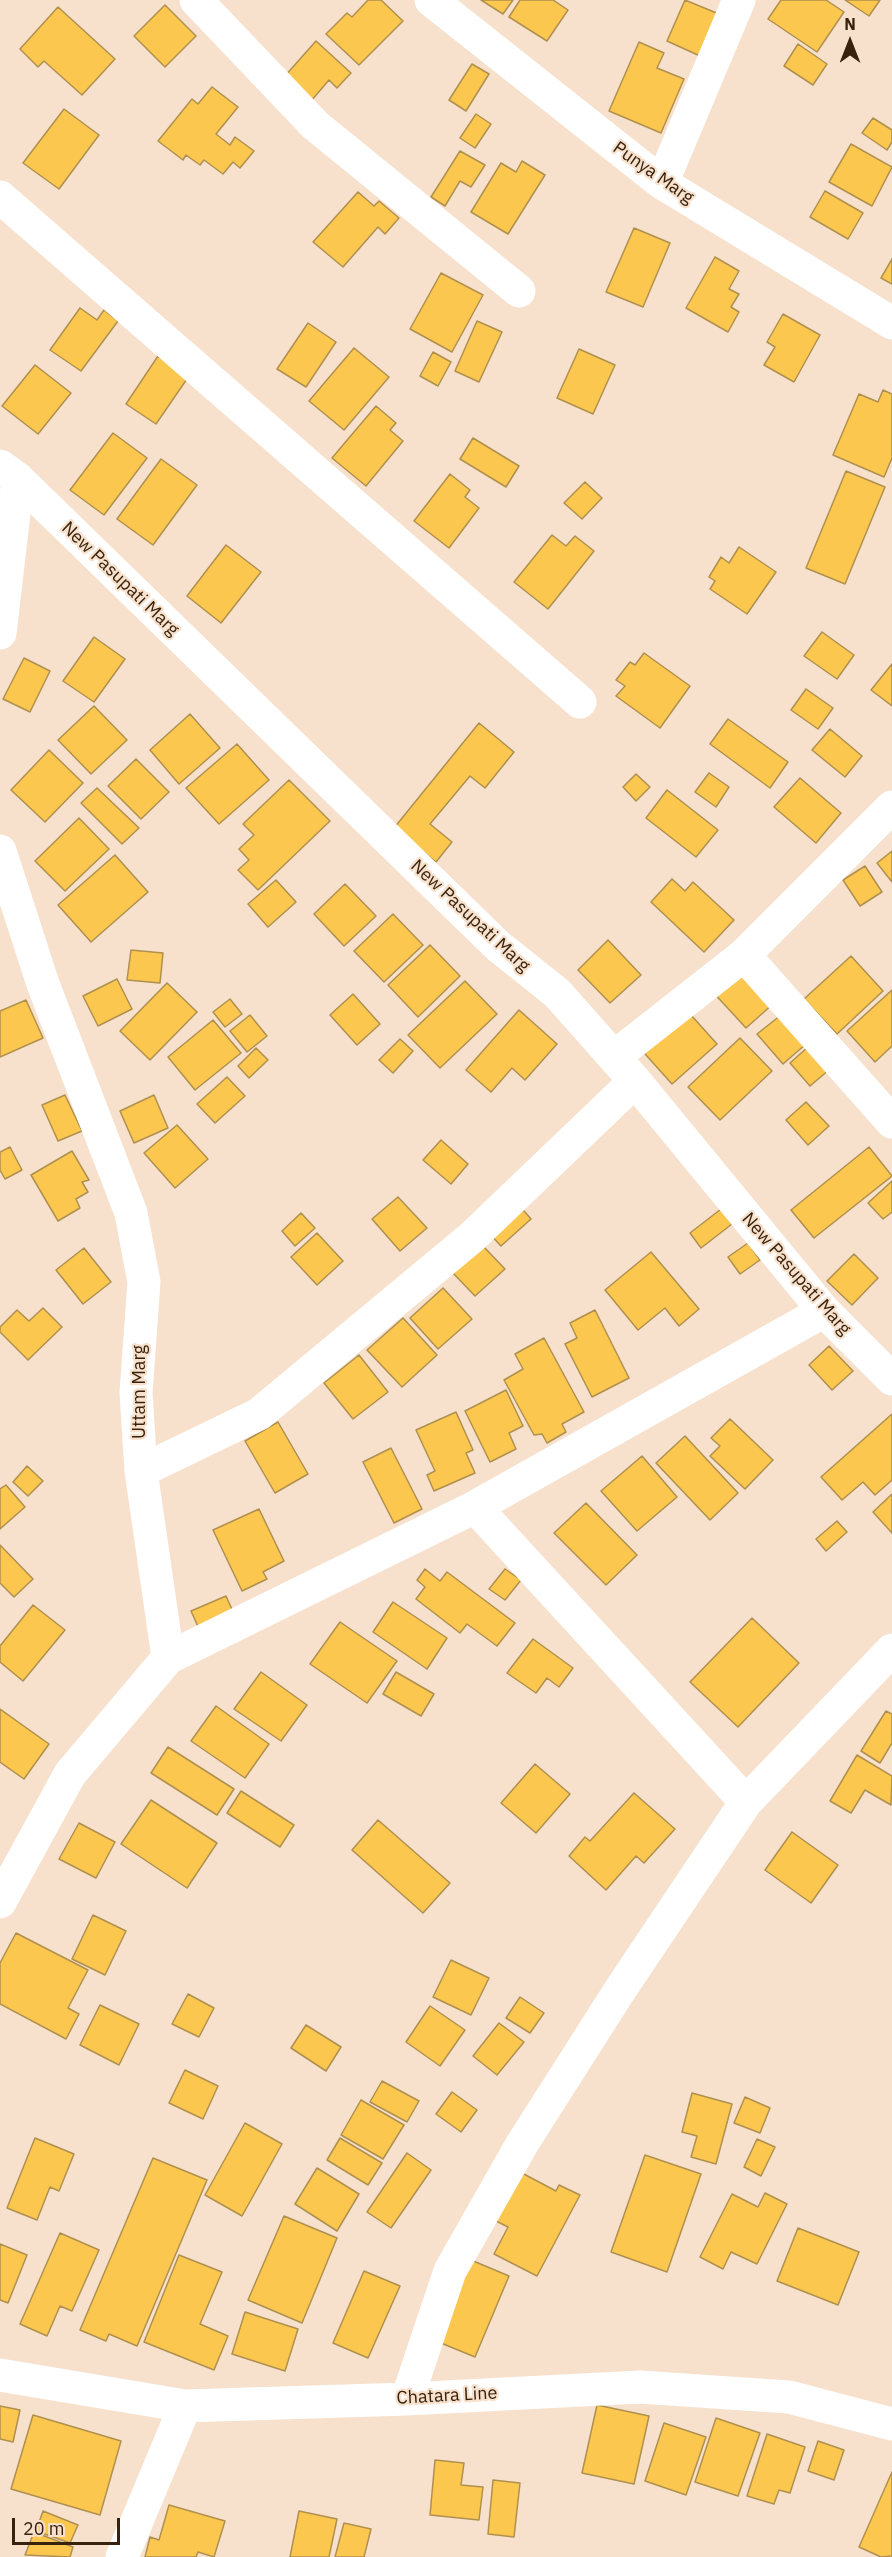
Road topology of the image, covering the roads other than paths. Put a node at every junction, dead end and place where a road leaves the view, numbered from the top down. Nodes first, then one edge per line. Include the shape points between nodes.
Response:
1 (196, 0) edge
2 (431, 0) edge
3 (739, 0) edge
4 (662, 183) junction
5 (0, 197) edge
6 (519, 291) dead end
7 (892, 323) edge
8 (9, 472) edge
9 (3, 591) edge
10 (0, 633) edge
11 (580, 702) dead end
12 (892, 807) edge
13 (0, 851) edge
14 (744, 956) junction
15 (625, 1069) junction
16 (892, 1122) edge
17 (824, 1311) junction
18 (892, 1379) edge
19 (141, 1471) junction
20 (475, 1507) junction
21 (892, 1650) edge
22 (168, 1659) junction
23 (746, 1802) junction
24 (0, 1902) edge
25 (0, 2375) edge
26 (407, 2399) junction
27 (185, 2406) junction
28 (892, 2424) edge
29 (122, 2557) edge

1 - 6 street via 315,125
2 - 4 street, Punya Marg
3 - 4 street
4 - 7 street, Punya Marg
5 - 11 street
8 - 9 street
8 - 15 street, New Pasupati Marg via 498,946 557,993
9 - 10 street
12 - 14 street
13 - 19 street, Uttam Marg via 43,984 131,1213 144,1282 136,1393
14 - 15 street
14 - 16 street
15 - 17 street, New Pasupati Marg
15 - 19 street via 472,1237 259,1414
17 - 18 street, New Pasupati Marg
17 - 20 street
19 - 22 street, Uttam Marg
20 - 22 street
20 - 23 street
21 - 23 street
22 - 24 street via 70,1774
23 - 26 street via 528,2135 450,2271
25 - 27 street, Chatara Line
26 - 27 street, Chatara Line
26 - 28 street, Chatara Line via 640,2387 789,2397
27 - 29 street

